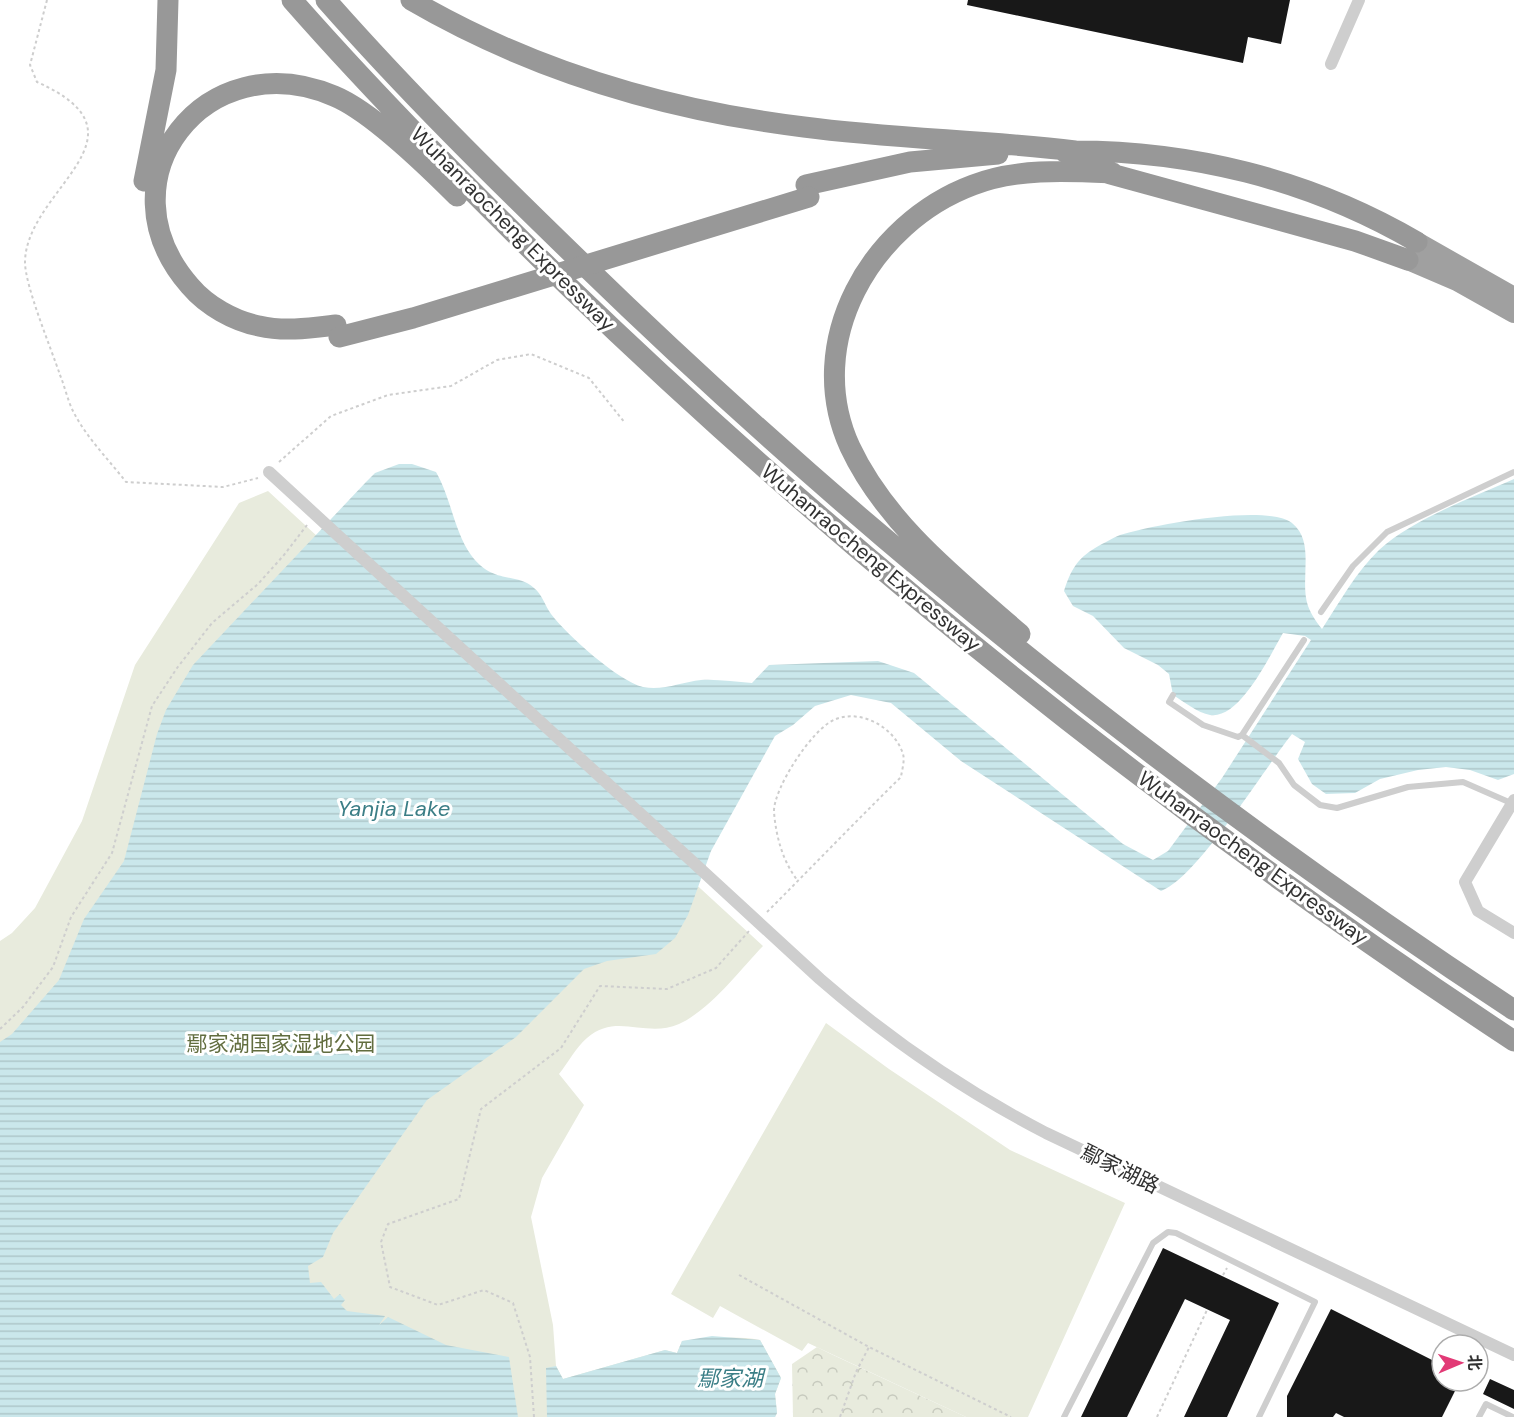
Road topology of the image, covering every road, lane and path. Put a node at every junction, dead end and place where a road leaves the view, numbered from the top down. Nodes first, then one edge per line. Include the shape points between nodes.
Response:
1 (168, 0) edge
2 (292, 0) edge
3 (326, 0) edge
4 (411, 0) edge
5 (1359, 0) edge
6 (1331, 64) dead end
7 (1075, 151) junction
8 (1113, 173) junction
9 (808, 191) junction
10 (1413, 251) junction
11 (1514, 297) edge
12 (1514, 313) edge
13 (338, 331) junction
14 (712, 421) junction
15 (268, 472) dead end
16 (1514, 472) edge
17 (314, 515) junction
18 (1322, 612) dead end
19 (1304, 640) dead end
20 (1173, 695) dead end
21 (1242, 735) junction
22 (1188, 780) junction
23 (1513, 802) edge
24 (798, 881) junction
25 (760, 922) junction
26 (1514, 933) edge
27 (1514, 1010) edge
28 (0, 1029) edge
29 (1514, 1041) edge
30 (739, 1275) dead end
31 (1207, 1310) dead end
32 (869, 1347) junction
33 (1514, 1355) edge
34 (534, 1417) edge
35 (840, 1417) edge
36 (1011, 1417) edge
37 (1064, 1417) edge
38 (1156, 1417) edge
39 (1259, 1417) edge
40 (1479, 1417) edge
41 (1513, 1417) edge

1 - 13 highway via 166,70 143,189 147,232 157,260 184,299 228,329 259,340 299,342
2 - 14 highway, Wuhanraocheng Expressway via 520,239
3 - 22 highway, Wuhanraocheng Expressway via 489,172 711,386 965,606
4 - 7 highway via 481,38 560,72 685,107 805,128
5 - 6 street
7 - 9 highway via 938,158 872,169
7 - 10 highway via 1136,152 1211,162 1324,196 1368,215
8 - 9 highway via 1056,165 974,166
8 - 10 highway via 1355,241
8 - 22 highway via 1037,173 985,180 950,196 900,231 866,271 844,316 837,349 838,401 859,465 896,519 1014,629
9 - 13 highway, bridge via 413,318
10 - 11 highway
10 - 12 highway
13 - 14 highway via 261,327 233,318 193,290 168,254 159,229 156,203 162,161 187,121 223,94 252,86 300,86 334,96 359,110 438,177 574,308
14 - 29 highway, Wuhanraocheng Expressway via 913,596 1112,755 1305,897
15 - 17 street, 鄢家湖路
16 - 18 lane via 1387,532 1353,566
17 - 25 street, 鄢家湖路
17 - 28 path via 258,584 212,624 152,706 112,853 71,917 53,967 23,1007
19 - 21 lane
20 - 21 lane via 1169,702 1203,725
21 - 23 lane via 1279,763 1294,785 1320,805 1336,808 1408,786 1463,782
22 - 27 highway, Wuhanraocheng Expressway
23 - 26 street via 1465,882 1478,911
24 - 24 path via 902,777 903,755 889,731 865,717 836,719 809,739 787,775 774,810 785,864
24 - 25 path
25 - 33 street, 鄢家湖路 via 867,1018 987,1102 1098,1159
25 - 34 path via 716,968 667,989 600,986 561,1048 481,1109 459,1199 388,1224 381,1242 390,1287 438,1305 484,1290 513,1303 530,1357
30 - 32 path
31 - 38 path
32 - 35 path
32 - 36 path
37 - 39 lane via 1153,1243 1168,1232 1315,1302
40 - 41 lane via 1486,1404

